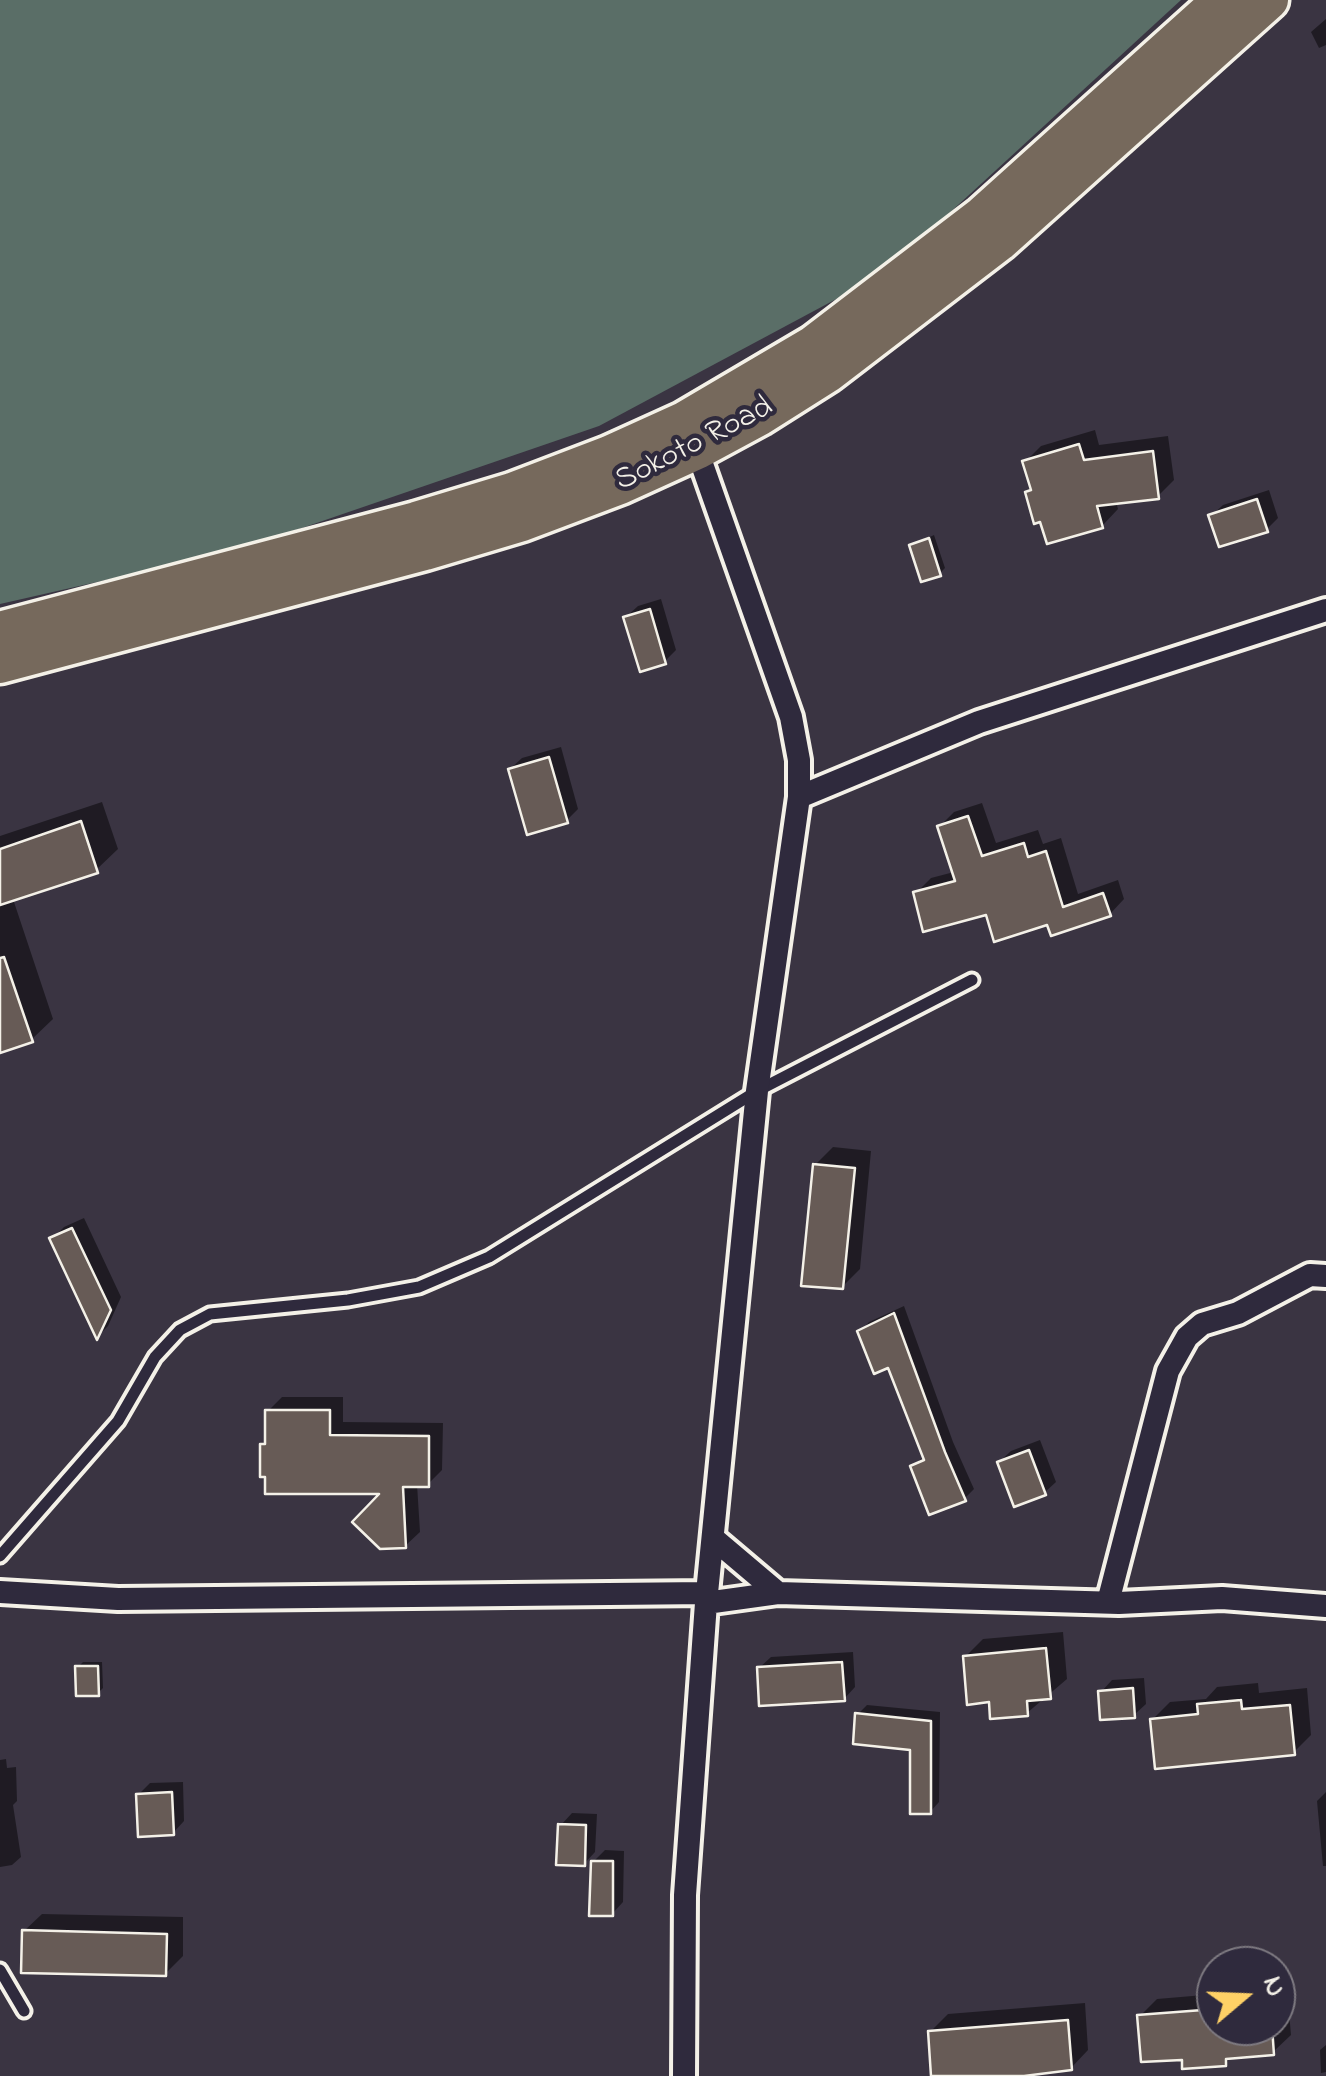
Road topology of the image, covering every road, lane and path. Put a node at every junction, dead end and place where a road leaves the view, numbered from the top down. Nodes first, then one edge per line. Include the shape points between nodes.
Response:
1 (1222, 0) edge
2 (1269, 0) edge
3 (698, 450) junction
4 (1326, 610) edge
5 (0, 631) edge
6 (0, 664) edge
7 (799, 796) junction
8 (972, 980) dead end
9 (757, 1091) junction
10 (1326, 1276) edge
11 (712, 1538) junction
12 (0, 1556) edge
13 (0, 1592) edge
14 (778, 1593) junction
15 (706, 1598) junction
16 (1108, 1602) junction
17 (1326, 1606) edge
18 (0, 1970) edge
19 (24, 2011) dead end
20 (684, 2076) edge

1 - 5 main road, Sokoto Road via 983,215 813,345 684,421 512,492
2 - 3 main road, Sokoto Road via 999,242 828,373
3 - 6 main road, Sokoto Road via 522,522
3 - 7 street via 791,717
4 - 7 street via 979,722
7 - 9 street
8 - 9 lane
9 - 11 street
9 - 12 lane via 489,1256 420,1287 210,1314 180,1330 155,1357 118,1421
10 - 16 street via 1310,1275 1187,1336 1168,1371
11 - 14 street
11 - 15 street
13 - 15 street via 118,1599
14 - 15 street
14 - 16 street
15 - 20 street via 685,1895
16 - 17 street via 1222,1598
18 - 19 lane

